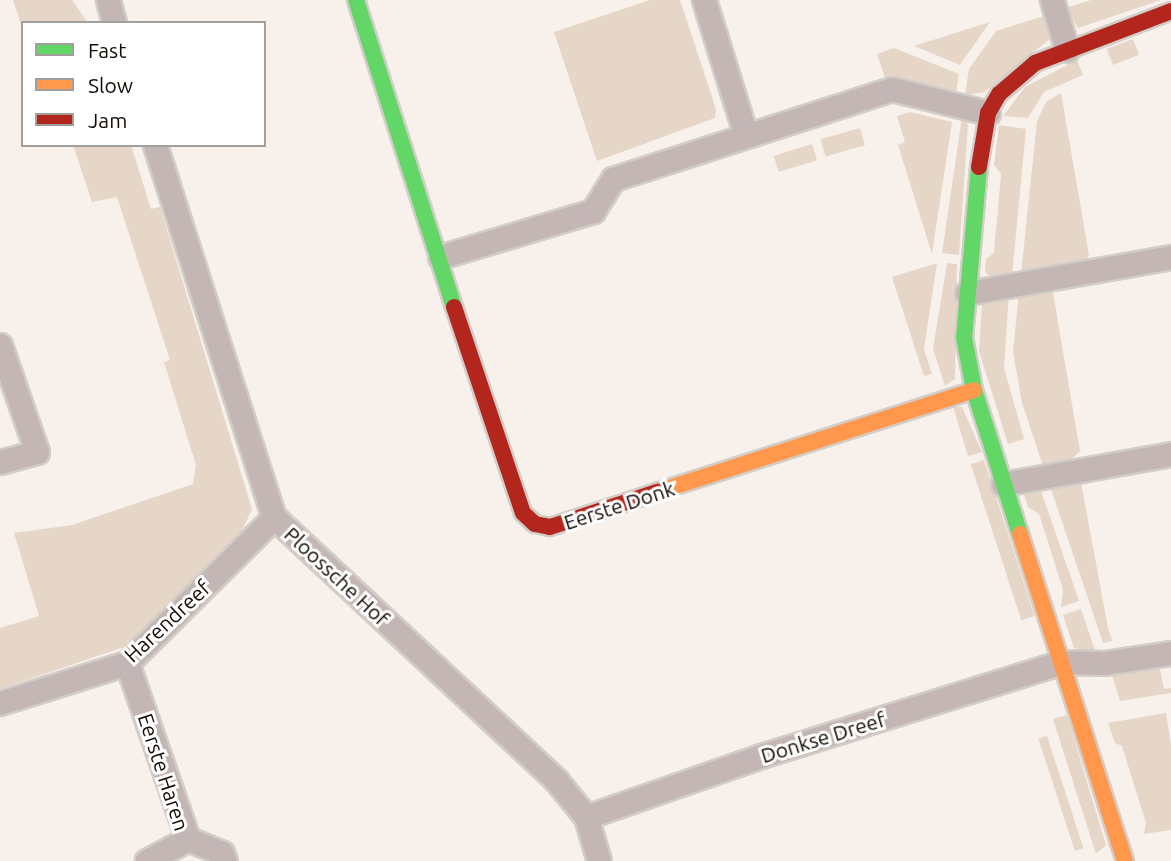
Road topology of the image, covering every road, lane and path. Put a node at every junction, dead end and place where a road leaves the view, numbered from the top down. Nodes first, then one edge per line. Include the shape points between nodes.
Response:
1 (356, 0) edge
2 (704, 0) edge
3 (1052, 0) edge
4 (1171, 11) edge
5 (1067, 50) junction
6 (988, 113) junction
7 (746, 136) junction
8 (156, 147) edge
9 (440, 257) junction
10 (1171, 257) edge
11 (967, 293) junction
12 (0, 345) edge
13 (974, 390) junction
14 (1171, 454) edge
15 (0, 462) edge
16 (1003, 484) junction
17 (274, 517) junction
18 (1171, 653) edge
19 (1062, 662) junction
20 (127, 663) junction
21 (0, 703) edge
22 (586, 817) junction
23 (188, 839) junction
24 (1119, 860) edge
25 (147, 861) edge
26 (225, 861) edge
27 (599, 861) edge

1 - 9 street, Eerste Donk
2 - 7 street
3 - 5 street
4 - 5 street
5 - 6 street via 1035,62 999,94
6 - 7 street via 892,89
6 - 11 street
7 - 9 street via 613,179 593,211
8 - 17 street, Ploossche Hof
9 - 13 street, Eerste Donk via 523,513 535,524 550,527
10 - 11 street
11 - 13 street via 964,338
12 - 15 street via 37,452
13 - 16 street
14 - 16 street
16 - 19 street
17 - 20 street, Harendreef
17 - 22 street, Ploossche Hof via 556,780
18 - 19 street, Donkse Dreef via 1104,663
19 - 22 street, Donkse Dreef via 761,756
19 - 24 street
20 - 21 street, Harendreef
20 - 23 street, Eerste Haren
22 - 27 street, Ploossche Hof
23 - 25 street, Eerste Haren
23 - 26 street via 222,853

